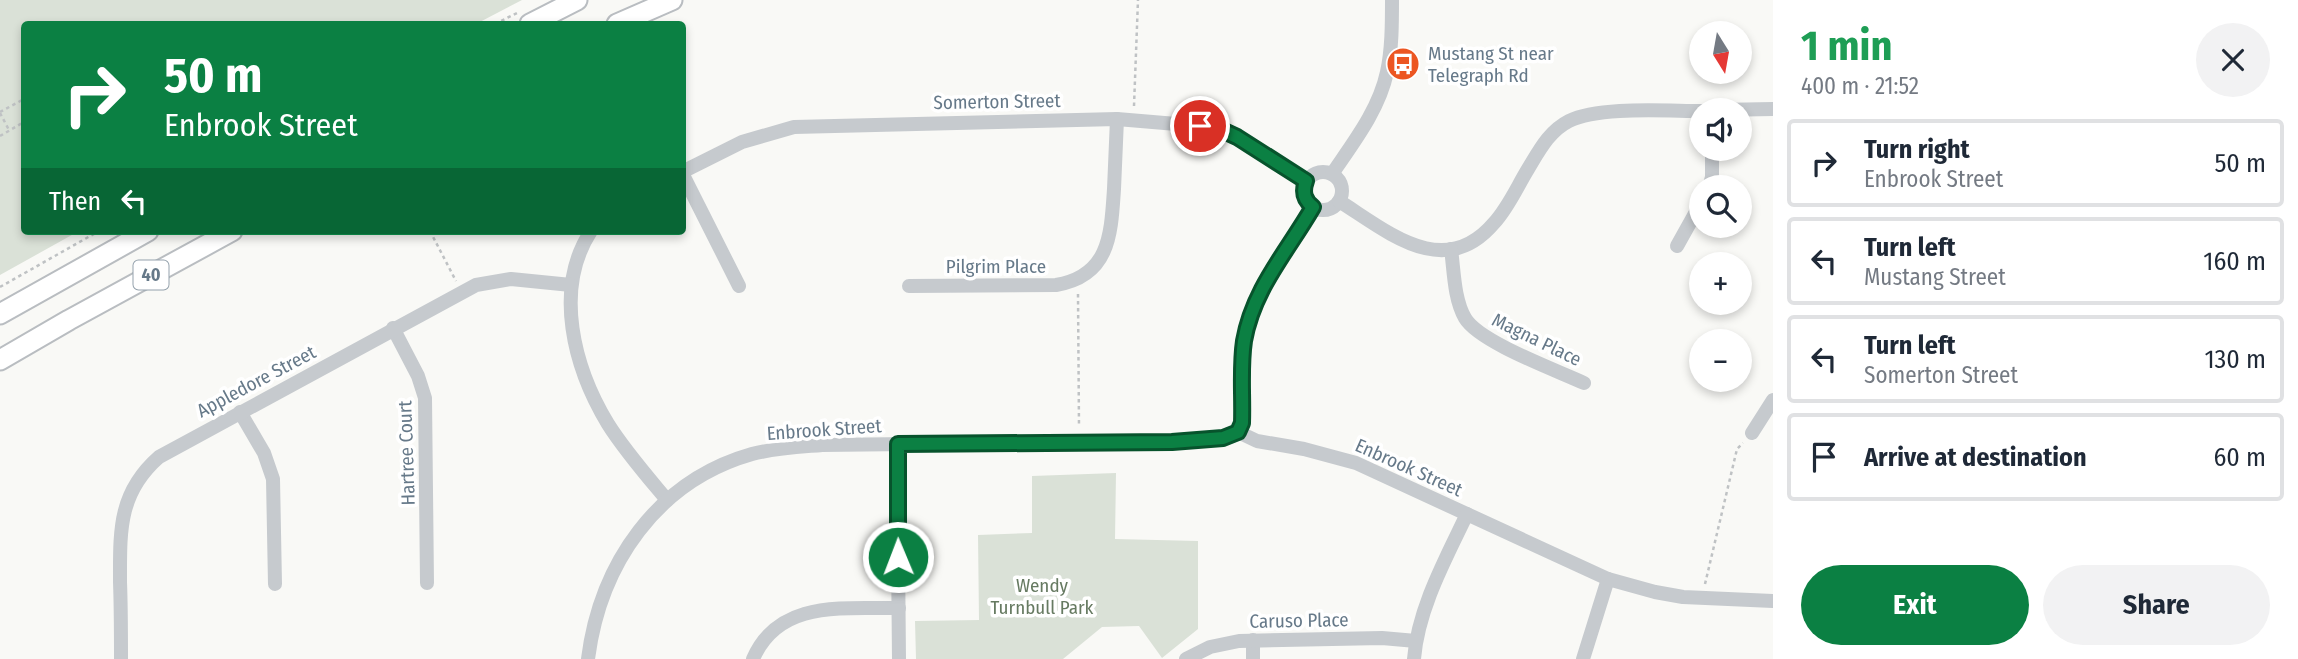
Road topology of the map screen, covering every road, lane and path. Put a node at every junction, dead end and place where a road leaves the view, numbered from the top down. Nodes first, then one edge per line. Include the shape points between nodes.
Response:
1 (577, 0) edge
2 (672, 0) edge
3 (1138, 0) edge
4 (1392, 0) edge
5 (536, 21) edge
6 (624, 21) edge
7 (21, 101) edge
8 (1752, 109) edge
9 (1773, 109) edge
10 (1689, 111) edge
11 (0, 113) edge
12 (1117, 119) junction
13 (1133, 120) junction
14 (21, 124) edge
15 (9, 130) junction
16 (0, 136) edge
17 (686, 171) edge
18 (1332, 174) junction
19 (686, 181) edge
20 (1306, 181) junction
21 (1339, 201) junction
22 (1313, 207) junction
23 (1689, 224) edge
24 (92, 235) edge
25 (141, 235) edge
26 (225, 235) edge
27 (432, 235) edge
28 (589, 235) edge
29 (1677, 246) dead end
30 (1451, 249) junction
31 (1075, 280) junction
32 (571, 285) junction
33 (739, 286) dead end
34 (909, 286) dead end
35 (0, 287) edge
36 (462, 292) junction
37 (0, 314) edge
38 (393, 328) junction
39 (0, 360) edge
40 (1584, 383) dead end
41 (1773, 400) edge
42 (240, 412) junction
43 (1238, 432) junction
44 (1752, 433) joint
45 (1079, 442) junction
46 (898, 444) junction
47 (667, 500) junction
48 (1467, 514) junction
49 (1608, 579) junction
50 (427, 583) dead end
51 (275, 584) dead end
52 (1703, 600) junction
53 (1773, 601) edge
54 (899, 608) junction
55 (1253, 640) junction
56 (1416, 641) junction
57 (121, 659) edge
58 (588, 659) edge
59 (752, 659) edge
60 (900, 659) edge
61 (1186, 659) edge
62 (1253, 659) edge
63 (1414, 659) edge
64 (1584, 659) edge

1 - 5 main road
2 - 6 main road
3 - 13 path
4 - 18 street via 1389,60 1382,89
7 - 11 path
8 - 9 street
10 - 30 street via 1601,113 1569,121 1549,136 1495,223 1469,243
11 - 15 path
12 - 13 street, Somerton Street
12 - 17 street, Somerton Street via 794,127 742,142
12 - 31 street via 1110,239 1096,264
13 - 20 street, Somerton Street via 1224,131
14 - 15 path
15 - 16 path
18 - 20 street via 1320,172
18 - 21 street via 1342,189
19 - 33 street
20 - 22 street via 1304,193
21 - 22 street via 1330,209
21 - 30 street via 1413,246
22 - 43 street via 1272,270 1250,318
23 - 29 street
24 - 35 path
25 - 37 main road, 40
26 - 39 main road, 40
27 - 36 path
28 - 32 street via 577,257
30 - 40 street, Magna Place via 1459,304 1472,327
31 - 34 street, Pilgrim Place via 1045,286
31 - 45 path
32 - 36 street, Appledore Street via 511,279
32 - 47 street via 574,333 591,390 618,437
36 - 38 street, Appledore Street
38 - 42 street, Appledore Street
38 - 50 street, Hartree Court via 425,398
41 - 44 street
42 - 51 street via 273,479
42 - 57 street, Appledore Street via 159,457 132,490 120,530
43 - 45 street, Enbrook Street via 1210,440
43 - 48 street, Enbrook Street via 1257,441 1356,463
44 - 52 path via 1737,449
45 - 46 street, Enbrook Street
46 - 47 street, Enbrook Street via 755,453 699,478
46 - 54 street
47 - 58 street, Enbrook Street via 633,539 611,574 595,618
48 - 49 street, Enbrook Street
48 - 56 street via 1430,596
49 - 52 street, Enbrook Street via 1655,593
49 - 64 street
52 - 53 street, Enbrook Street
54 - 59 street via 821,609 798,615 771,633
54 - 60 street
55 - 56 street, Caruso Place
55 - 61 street, Caruso Place via 1210,647
55 - 62 street
56 - 63 street

